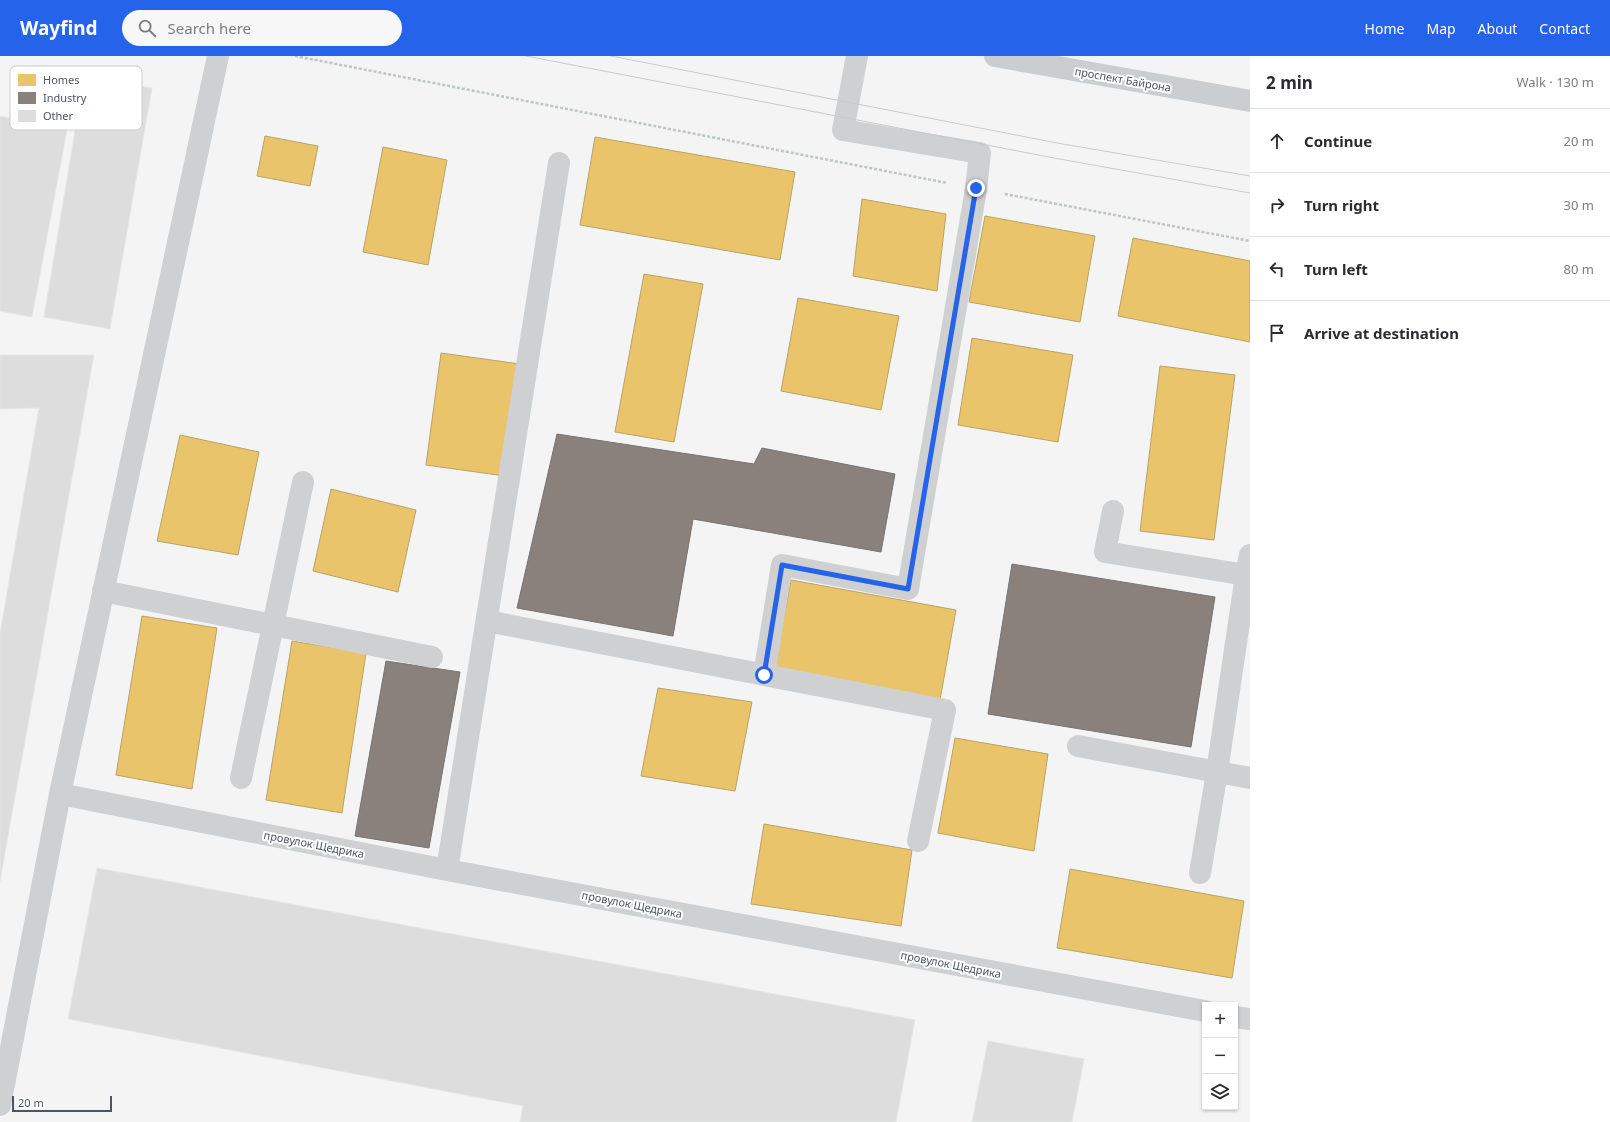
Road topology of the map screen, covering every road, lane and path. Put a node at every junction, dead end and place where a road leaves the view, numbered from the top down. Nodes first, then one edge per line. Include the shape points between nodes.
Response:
1 (218, 56) edge
2 (295, 56) edge
3 (857, 56) edge
4 (995, 56) edge
5 (1250, 101) edge
6 (560, 164) dead end
7 (976, 188) junction
8 (1250, 241) edge
9 (302, 482) dead end
10 (1112, 510) dead end
11 (1248, 565) edge
12 (103, 591) junction
13 (487, 621) junction
14 (273, 625) junction
15 (432, 657) dead end
16 (764, 675) junction
17 (1078, 746) dead end
18 (1217, 772) junction
19 (241, 778) dead end
20 (1250, 778) edge
21 (60, 794) junction
22 (918, 841) dead end
23 (447, 870) junction
24 (1200, 873) dead end
25 (1202, 1010) edge
26 (1238, 1017) edge
27 (1250, 1019) edge
28 (0, 1105) edge

1 - 12 street
2 - 7 path
3 - 7 street via 843,130 980,153
4 - 5 main road, проспект Байрона
6 - 13 street
7 - 8 path
7 - 16 street via 908,589 782,565
9 - 14 street
10 - 11 street via 1105,552
11 - 18 street
12 - 14 street
12 - 21 street
13 - 16 street
13 - 23 street
14 - 15 street
14 - 19 street
16 - 22 street via 945,710
17 - 18 street
18 - 20 street
18 - 24 street
21 - 23 street, провулок Щедрика
21 - 28 street
23 - 25 street, провулок Щедрика
26 - 27 street

